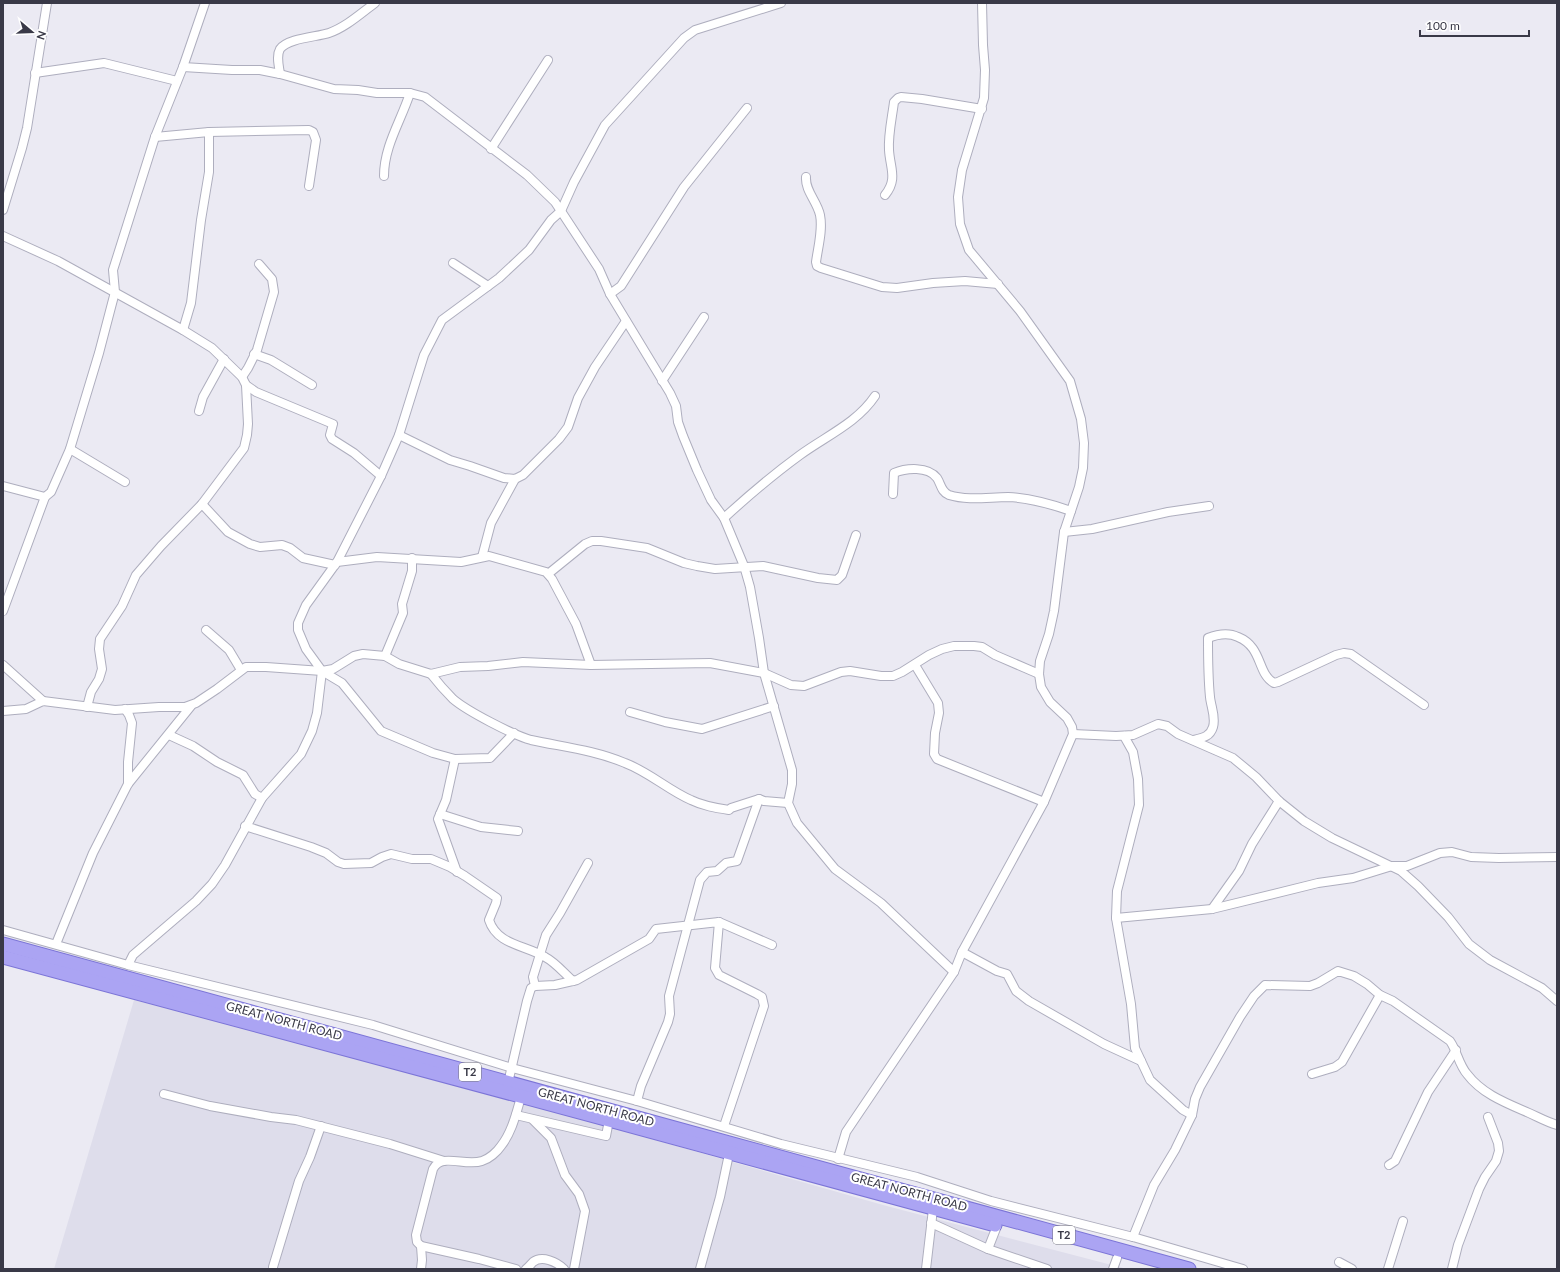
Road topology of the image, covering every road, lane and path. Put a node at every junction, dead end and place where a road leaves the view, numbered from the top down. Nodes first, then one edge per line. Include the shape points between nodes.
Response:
1 (47, 3) edge
2 (204, 3) edge
3 (375, 3) edge
4 (781, 3) edge
5 (982, 3) edge
6 (548, 60) dead end
7 (183, 67) junction
8 (35, 73) junction
9 (280, 74) junction
10 (177, 81) junction
11 (410, 93) junction
12 (747, 108) dead end
13 (982, 109) junction
14 (209, 132) junction
15 (156, 136) junction
16 (491, 149) junction
17 (384, 176) dead end
18 (806, 177) dead end
19 (309, 186) dead end
20 (885, 195) dead end
21 (3, 210) edge
22 (561, 211) junction
23 (3, 236) edge
24 (453, 263) dead end
25 (259, 264) dead end
26 (998, 284) junction
27 (488, 286) junction
28 (115, 292) junction
29 (610, 294) junction
30 (704, 316) dead end
31 (626, 321) junction
32 (183, 330) junction
33 (254, 354) junction
34 (224, 359) junction
35 (242, 377) junction
36 (662, 381) junction
37 (246, 384) junction
38 (312, 385) dead end
39 (875, 396) dead end
40 (199, 411) dead end
41 (399, 435) junction
42 (70, 449) junction
43 (381, 476) junction
44 (515, 479) junction
45 (125, 482) dead end
46 (3, 486) edge
47 (893, 494) dead end
48 (45, 497) junction
49 (202, 504) junction
50 (1209, 506) dead end
51 (1071, 511) junction
52 (724, 518) junction
53 (1064, 532) junction
54 (856, 535) dead end
55 (482, 557) junction
56 (412, 558) junction
57 (336, 564) junction
58 (744, 566) junction
59 (548, 574) junction
60 (3, 611) edge
61 (206, 630) dead end
62 (385, 656) junction
63 (3, 665) edge
64 (591, 665) junction
65 (915, 665) junction
66 (241, 670) junction
67 (322, 671) junction
68 (764, 673) junction
69 (431, 674) junction
70 (1039, 674) junction
71 (43, 701) junction
72 (1424, 705) dead end
73 (191, 706) junction
74 (774, 706) junction
75 (87, 707) junction
76 (124, 709) junction
77 (3, 710) edge
78 (630, 712) dead end
79 (514, 733) junction
80 (1073, 734) junction
81 (169, 735) junction
82 (1124, 736) junction
83 (1194, 740) junction
84 (455, 759) junction
85 (128, 784) junction
86 (262, 798) junction
87 (759, 800) junction
88 (1044, 802) junction
89 (1279, 802) junction
90 (788, 803) junction
91 (440, 814) junction
92 (245, 826) junction
93 (518, 831) dead end
94 (1557, 857) edge
95 (588, 863) dead end
96 (1392, 866) junction
97 (458, 872) junction
98 (1212, 909) junction
99 (1116, 918) junction
100 (719, 922) junction
101 (688, 924) junction
102 (3, 930) edge
103 (3, 944) edge
104 (56, 944) junction
105 (772, 945) dead end
106 (962, 952) junction
107 (540, 954) junction
108 (3, 957) edge
109 (128, 966) junction
110 (954, 972) junction
111 (573, 981) junction
112 (534, 986) junction
113 (1380, 996) junction
114 (1557, 1001) edge
115 (1456, 1050) junction
116 (1141, 1061) junction
117 (512, 1068) junction
118 (1312, 1074) dead end
119 (508, 1082) junction
120 (164, 1094) dead end
121 (521, 1097) junction
122 (637, 1101) junction
123 (516, 1115) junction
124 (1192, 1115) junction
125 (1488, 1117) dead end
126 (533, 1120) junction
127 (609, 1120) junction
128 (1557, 1125) edge
129 (321, 1126) junction
130 (724, 1126) junction
131 (729, 1154) junction
132 (838, 1159) junction
133 (444, 1161) junction
134 (1389, 1165) dead end
135 (933, 1210) junction
136 (1403, 1221) dead end
137 (931, 1223) junction
138 (997, 1226) junction
139 (1133, 1237) junction
140 (421, 1246) junction
141 (988, 1249) junction
142 (1339, 1262) dead end
143 (1115, 1263) edge
144 (273, 1267) dead end
145 (421, 1269) edge
146 (516, 1269) edge
147 (526, 1269) edge
148 (564, 1269) edge
149 (574, 1269) edge
150 (700, 1269) edge
151 (926, 1269) edge
152 (1048, 1269) edge
153 (1157, 1269) edge
154 (1190, 1269) edge
155 (1243, 1269) edge
156 (1352, 1269) edge
157 (1388, 1269) edge
158 (1452, 1269) edge

1 - 8 street
2 - 7 street
3 - 9 street via 342,27 307,37 280,49
4 - 22 street via 695,30 684,38 605,126
5 - 13 street via 985,70
6 - 16 street
7 - 9 street via 260,70
7 - 10 street
8 - 10 street via 104,62
8 - 21 street via 24,141
9 - 11 street via 334,89
10 - 15 street
11 - 16 street via 425,97
11 - 17 street via 392,136 384,163
12 - 29 street via 684,187 621,286
13 - 20 street via 922,99 898,98 894,102 889,149 892,182
13 - 26 street via 962,170 958,197 960,224 969,250
14 - 15 street
14 - 19 street via 313,132 316,140
14 - 32 street via 209,172 192,303
15 - 28 street via 113,270
16 - 22 street via 527,175
18 - 26 street via 808,189 820,214 817,266 882,287 965,282
22 - 27 street via 551,220 529,250
22 - 29 street via 599,269
23 - 28 street
24 - 27 street
25 - 33 street via 272,279 274,292
26 - 51 street via 1060,366 1070,381 1075,396 1082,419 1084,443 1080,480
27 - 41 street via 442,320 424,355
28 - 32 street
28 - 42 street
29 - 31 street
30 - 36 street
31 - 36 street
31 - 44 street via 578,398 568,427 528,472
32 - 34 street via 212,348
33 - 35 street
33 - 38 street via 271,360
34 - 35 street
34 - 40 street
35 - 37 street
36 - 52 street via 673,400 697,470 711,500
37 - 43 street via 256,392 333,424 330,435 332,439 354,453
37 - 49 street via 248,424 244,448
39 - 52 street via 867,408 851,421 800,455
41 - 43 street
41 - 44 street via 450,460 504,478
42 - 45 street
42 - 48 street via 51,492
43 - 57 street
44 - 55 street via 490,523
46 - 48 street
47 - 51 street via 894,473 916,469 928,471 935,476 941,489 948,495 1020,498 1052,504
48 - 60 street
49 - 57 street via 228,532 250,544 260,547 282,545 303,558
49 - 75 street via 141,569 122,606 100,638 102,669 90,692
50 - 53 street
51 - 53 street
52 - 58 street
53 - 70 street via 1054,611 1040,661
54 - 58 street via 842,575 837,580 763,566
55 - 56 street via 461,562
55 - 59 street via 493,557
56 - 57 street via 377,556
56 - 62 street via 412,571 402,604 403,613
57 - 67 street via 306,605 298,623 298,630 306,649
58 - 59 street via 697,566 647,548 596,541 585,544
58 - 68 street
59 - 64 street via 576,624
61 - 66 street via 229,650
62 - 67 street via 354,656 333,669
62 - 69 street via 399,664
63 - 71 street
64 - 68 street via 710,663
64 - 69 street via 516,662 460,667
65 - 68 street via 894,676 850,671 804,686 791,685
65 - 70 street via 942,649 974,646 982,647 994,655
65 - 88 street via 938,703 934,754 936,759
66 - 67 street via 251,666
66 - 73 street
67 - 84 street via 342,683 381,730 433,753
67 - 86 street via 320,698 307,743 301,754
68 - 74 street
69 - 79 street via 454,700
70 - 80 street via 1041,687 1050,702 1067,718
71 - 75 street
71 - 77 street via 26,709
72 - 83 street via 1351,654 1336,655 1274,683 1267,678 1256,652 1247,642 1234,635 1214,635 1208,638 1213,728 1204,738
73 - 76 street
73 - 81 street
74 - 78 street via 702,729
74 - 90 street via 792,770
75 - 76 street
76 - 85 street via 132,723
79 - 84 street via 490,758
79 - 87 street via 529,739 614,758 704,806 729,810
80 - 82 street
80 - 88 street
81 - 85 street
81 - 86 street via 243,775 256,794
82 - 83 street via 1133,735 1158,724 1168,726 1178,734
82 - 99 street via 1134,752 1139,805 1117,891
83 - 89 street via 1238,762
84 - 91 street via 446,800
85 - 104 street via 93,853
86 - 92 street
87 - 90 street
87 - 101 street via 738,859 726,863 717,871 707,872 700,880
88 - 106 street
89 - 96 street via 1332,838
89 - 98 street via 1252,844 1239,871
90 - 110 street via 797,823 835,869 881,903
91 - 93 street via 478,826
91 - 97 street via 439,823
92 - 97 street via 321,851 341,864 371,863 391,854 412,859 430,859
92 - 109 street via 212,884 133,955
94 - 96 street via 1498,858 1452,852 1440,853 1407,866
95 - 107 street via 546,935
96 - 98 street via 1353,878 1318,883
96 - 114 street via 1418,886 1448,917 1469,944 1490,960 1542,988
97 - 107 street via 497,898 489,920 496,933 507,942
98 - 99 street
99 - 116 street via 1131,1004 1135,1048
100 - 101 street
100 - 105 street
100 - 130 street via 715,968 719,975 762,997 764,1006
101 - 111 street via 656,929 649,939
101 - 122 street via 669,996 668,1022
102 - 104 street
103 - 119 main road, GREAT NORTH ROAD / T2
104 - 109 street
106 - 110 street
106 - 116 street via 1007,974 1016,991 1029,1001 1104,1044
107 - 111 street
107 - 112 street via 533,977
108 - 121 main road, GREAT NORTH ROAD / T2
109 - 117 street via 373,1025
110 - 132 street via 846,1132
111 - 112 street
112 - 117 street via 530,988 526,1001
113 - 115 street via 1393,1001 1423,1021 1450,1041
113 - 118 street via 1342,1062 1335,1068
113 - 124 street via 1354,976 1338,971 1310,986 1264,985 1240,1017 1200,1087
115 - 128 street via 1465,1073 1479,1087 1490,1095
115 - 134 street via 1428,1092 1395,1161
116 - 124 street via 1150,1080
117 - 119 street
117 - 122 street
119 - 154 main road, GREAT NORTH ROAD / T2
120 - 129 street via 210,1106
121 - 123 street
121 - 127 main road, GREAT NORTH ROAD / T2
122 - 130 street
123 - 126 street
123 - 133 street via 508,1136 492,1156 470,1163
124 - 139 street via 1154,1185
125 - 158 street via 1499,1151 1496,1161 1479,1189
126 - 127 street via 606,1136
126 - 149 street via 551,1138 565,1175 579,1194 585,1211
127 - 131 main road, GREAT NORTH ROAD / T2
129 - 133 street
129 - 144 street via 302,1174
130 - 132 street
131 - 135 main road, GREAT NORTH ROAD / T2
131 - 150 street
132 - 139 street via 917,1177 991,1201
133 - 140 street via 439,1161 433,1169 416,1235
135 - 137 street
135 - 138 main road, GREAT NORTH ROAD / T2
136 - 157 street
137 - 141 street
137 - 151 street
138 - 141 street
138 - 143 main road, GREAT NORTH ROAD / T2
139 - 155 street
140 - 145 street
140 - 146 street
141 - 152 street
142 - 156 street
143 - 153 main road, GREAT NORTH ROAD / T2
147 - 148 street via 534,1261 542,1258 555,1262

